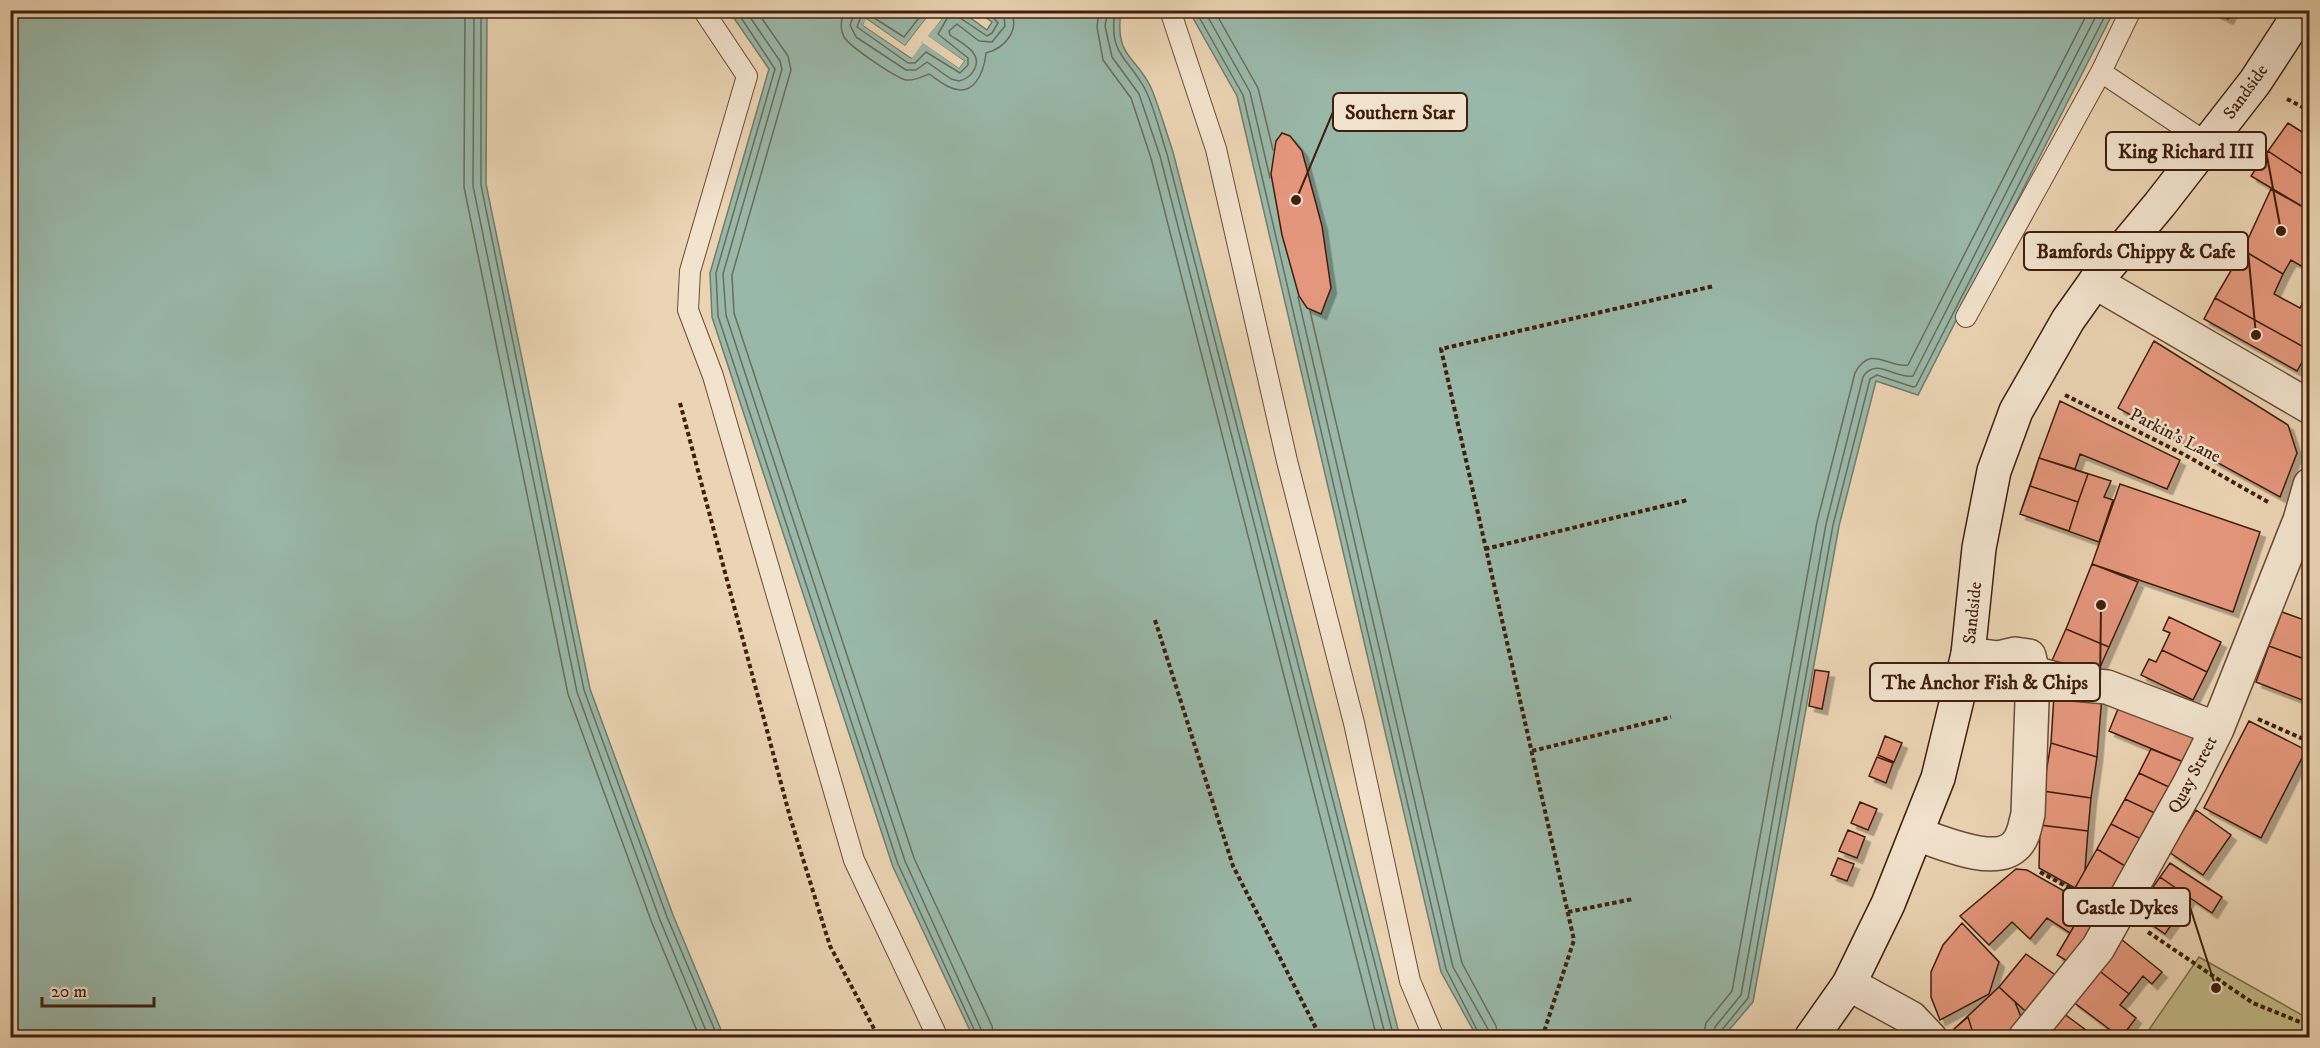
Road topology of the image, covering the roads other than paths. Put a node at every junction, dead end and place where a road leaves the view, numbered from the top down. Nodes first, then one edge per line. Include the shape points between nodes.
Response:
1 (703, 10) edge
2 (1170, 10) edge
3 (2131, 10) edge
4 (2302, 10) edge
5 (2101, 72) junction
6 (2207, 143) junction
7 (2095, 282) junction
8 (1966, 317) dead end
9 (2310, 407) edge
10 (2310, 485) edge
11 (1968, 654) junction
12 (2033, 673) junction
13 (2222, 717) junction
14 (1917, 834) junction
15 (1849, 984) junction
16 (938, 1038) edge
17 (1434, 1038) edge
18 (1811, 1038) edge
19 (1930, 1038) edge
20 (2025, 1038) edge

1 - 16 lane via 747,76 690,271 688,310 713,376 854,860
2 - 17 lane via 1216,149 1287,461 1354,723 1410,981
3 - 5 lane
4 - 6 street, Sandside via 2255,82
5 - 6 lane
5 - 8 lane
6 - 7 street, Sandside
7 - 9 street
7 - 11 street, Sandside via 2068,320 2016,411 1994,471 1979,548
10 - 13 street, Quay Street via 2300,520
11 - 12 street via 1998,658 2029,656
11 - 14 street, Sandside via 1949,738
12 - 13 street via 2074,684 2106,687 2192,718
12 - 14 street via 2028,814 2016,845 2007,852 1988,854 1958,849
13 - 20 street, Quay Street via 2098,948
14 - 15 street, Sandside
15 - 18 street, Sandside
15 - 19 street via 1911,1018

